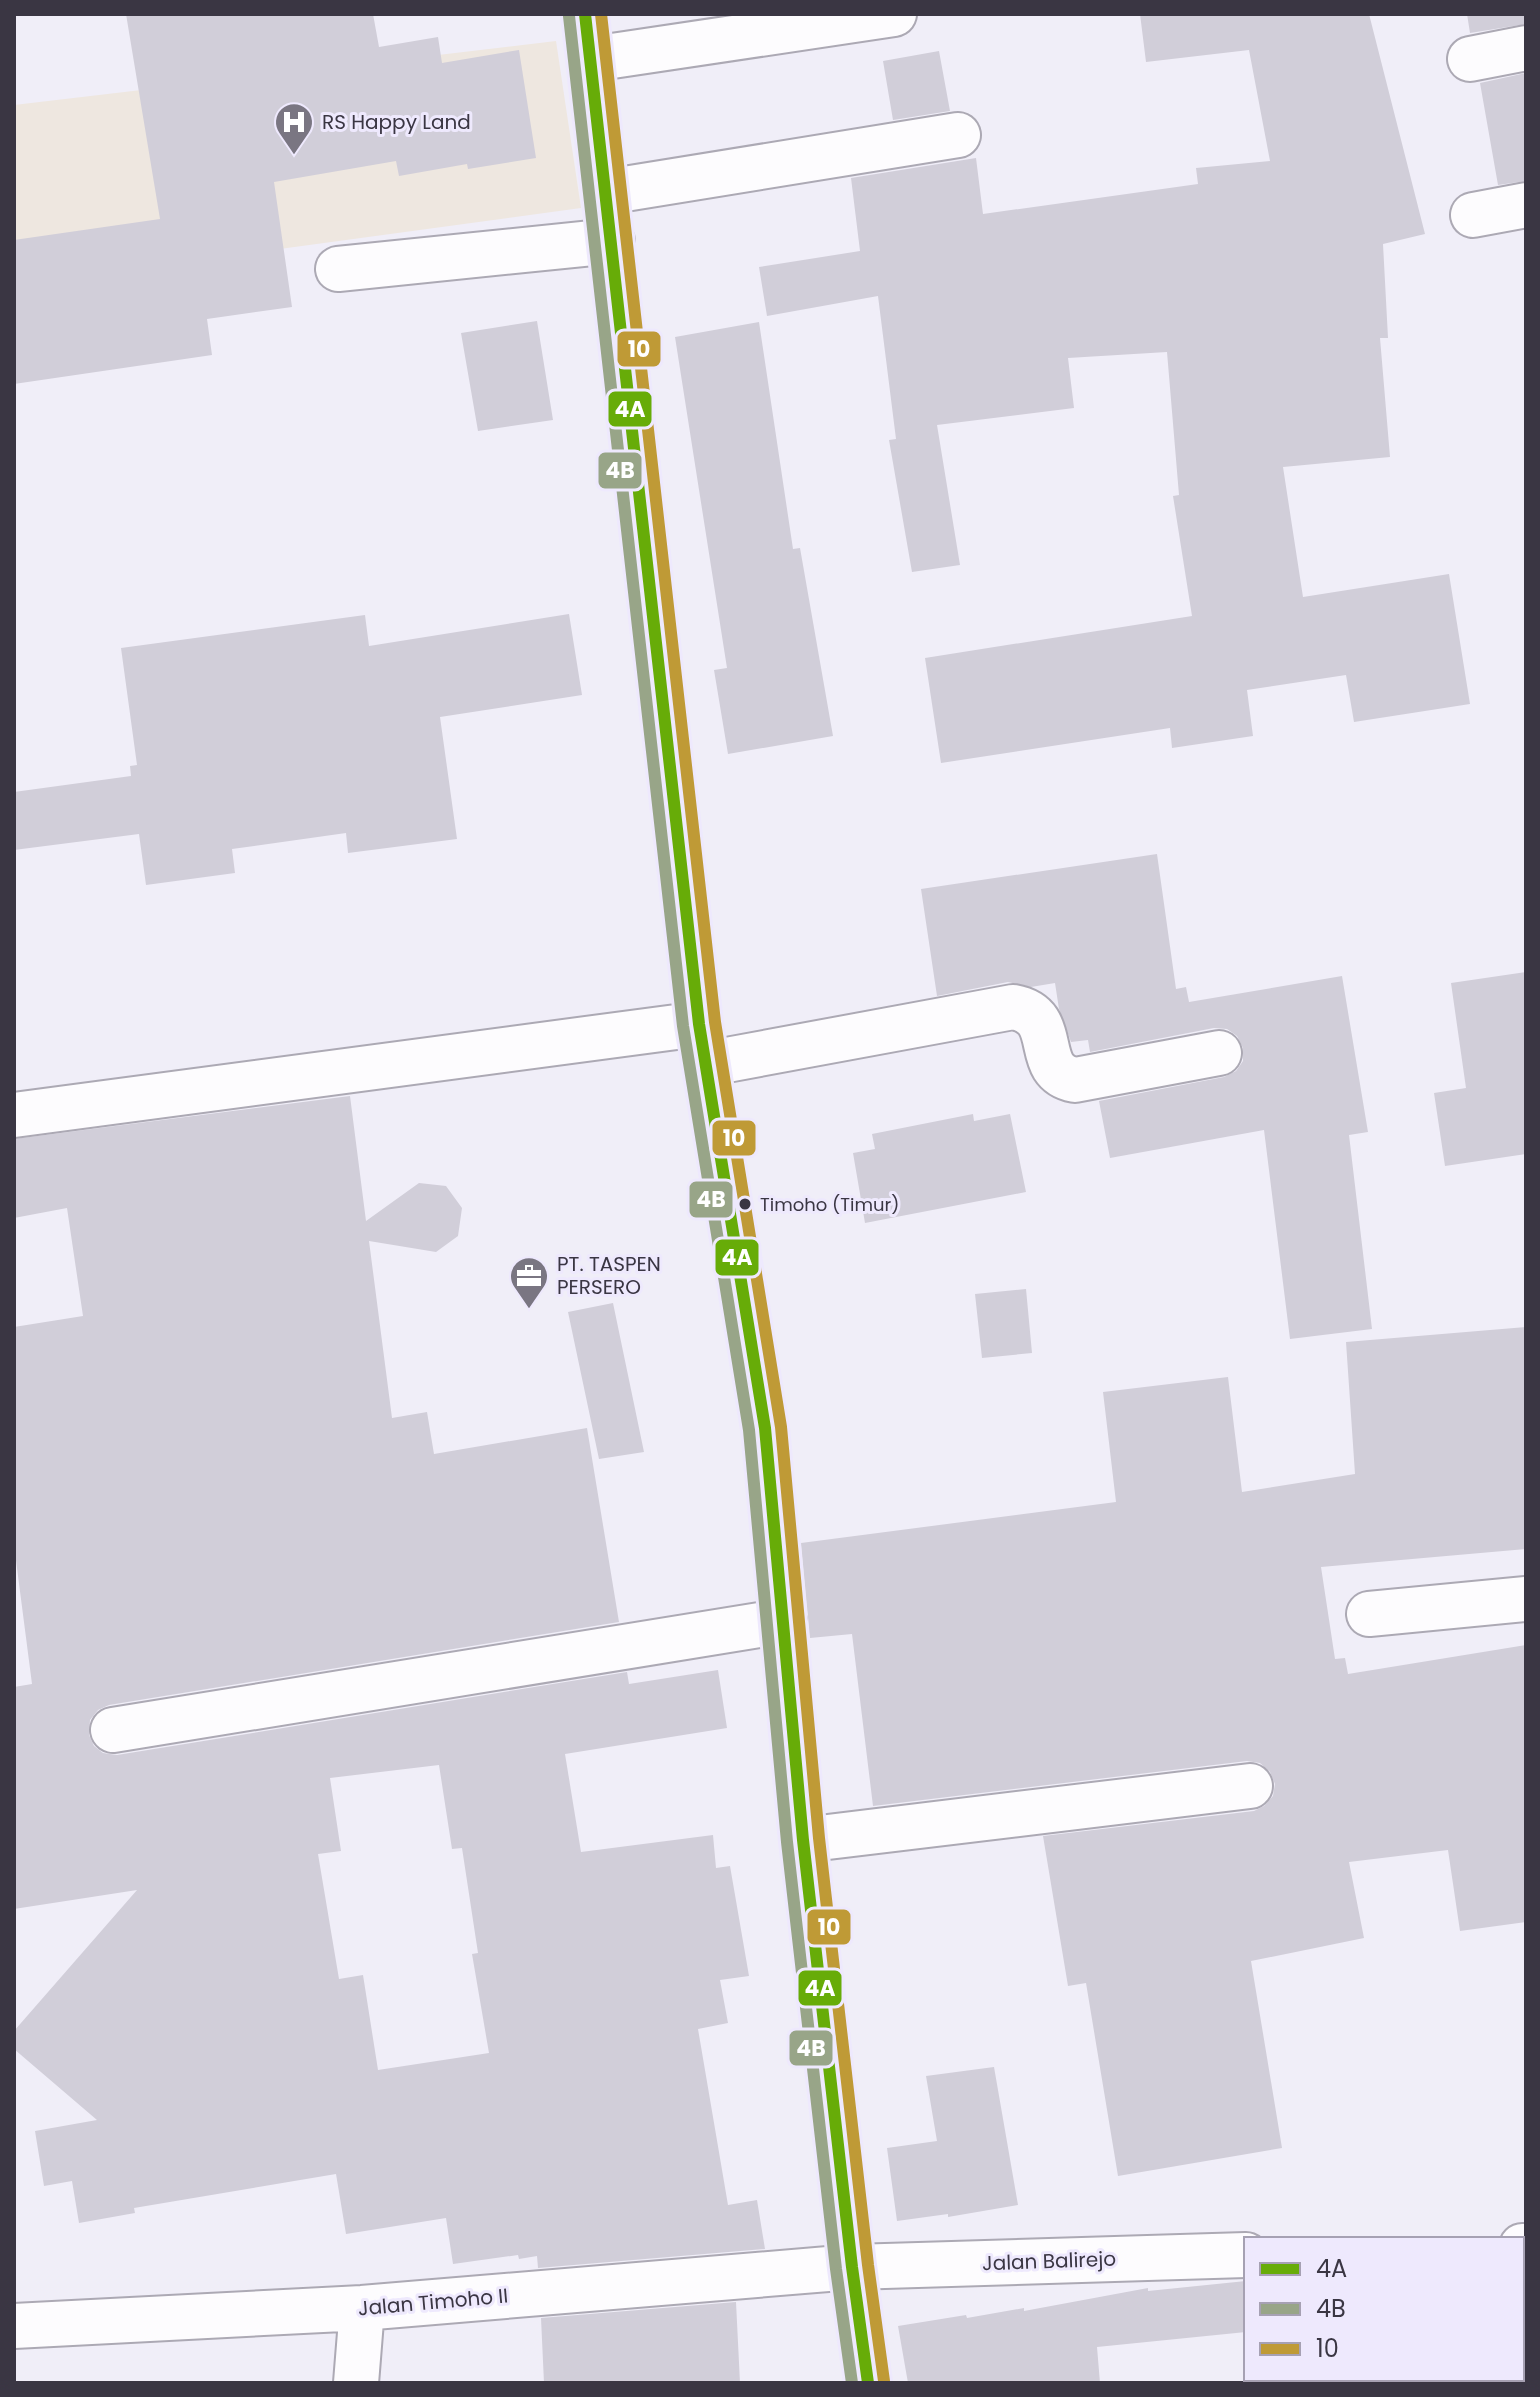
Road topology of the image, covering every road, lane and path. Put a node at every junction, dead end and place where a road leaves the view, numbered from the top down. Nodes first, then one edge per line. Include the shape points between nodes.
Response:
1 (585, 14) edge
2 (894, 14) edge
3 (1526, 48) edge
4 (592, 59) junction
5 (1470, 59) dead end
6 (958, 135) dead end
7 (606, 192) junction
8 (1526, 205) edge
9 (1473, 215) dead end
10 (612, 241) junction
11 (338, 269) dead end
12 (702, 1044) junction
13 (1219, 1053) dead end
14 (14, 1115) edge
15 (1526, 1599) edge
16 (1369, 1614) dead end
17 (784, 1621) junction
18 (113, 1730) dead end
19 (1250, 1786) dead end
20 (803, 1840) junction
21 (1244, 2255) edge
22 (852, 2267) junction
23 (362, 2308) junction
24 (14, 2326) edge
25 (356, 2383) edge
26 (868, 2383) edge

1 - 4 main road
2 - 4 street
3 - 5 street
4 - 7 main road
6 - 7 street
7 - 10 main road
8 - 9 street
10 - 11 street
10 - 12 main road
12 - 13 street via 1013,1007 1040,1022 1051,1066 1063,1078
12 - 14 street
12 - 17 main road via 765,1428
15 - 16 street
17 - 18 street
17 - 20 main road
19 - 20 street
20 - 22 main road
21 - 22 street, Jalan Balirejo
22 - 23 street, Jalan Timoho II
22 - 26 main road
23 - 24 street, Jalan Timoho II
23 - 25 street

